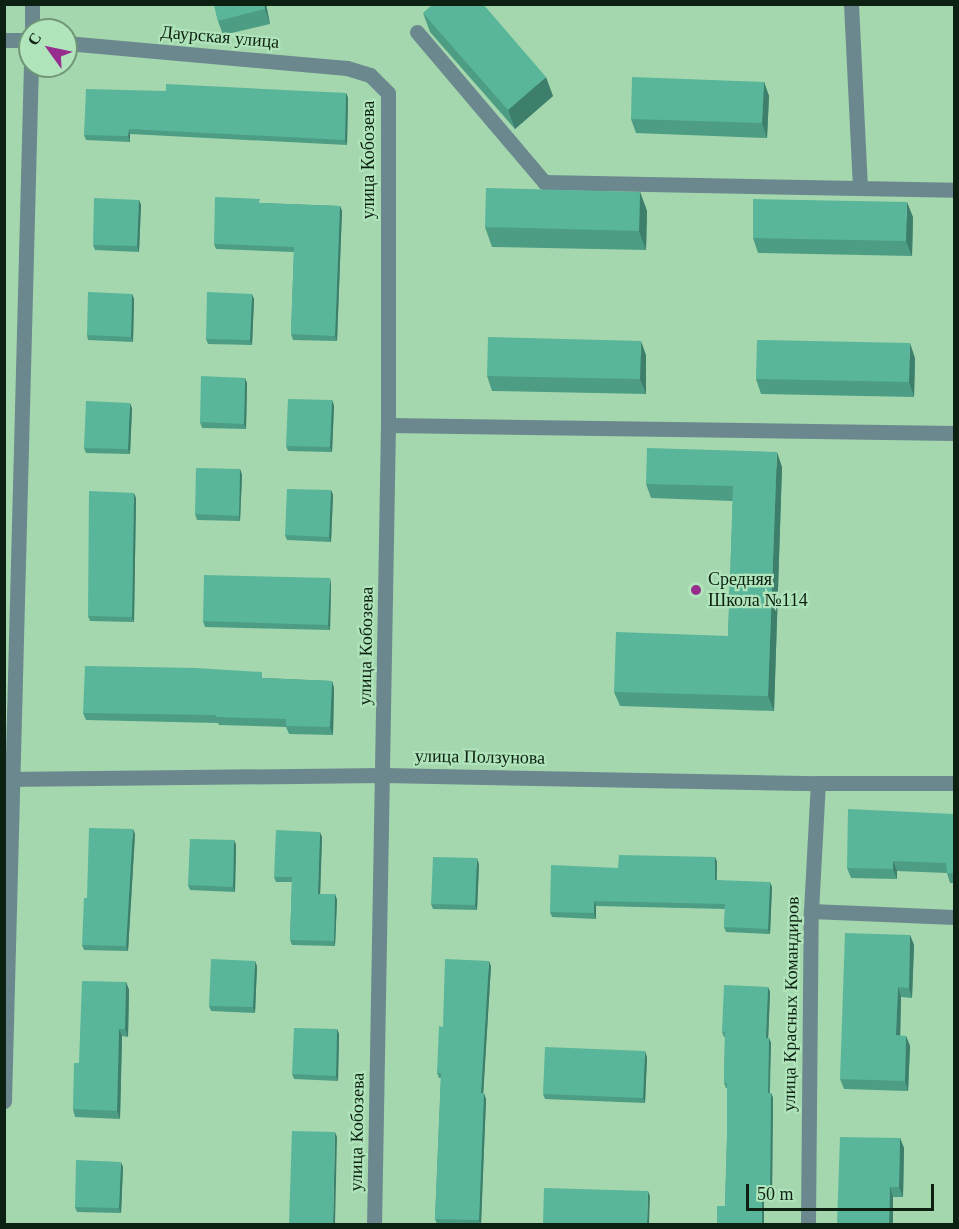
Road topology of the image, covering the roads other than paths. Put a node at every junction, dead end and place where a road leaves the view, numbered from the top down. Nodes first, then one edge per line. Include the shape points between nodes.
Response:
1 (851, 4) edge
2 (417, 32) dead end
3 (78, 44) edge
4 (370, 75) joint
5 (31, 78) edge
6 (860, 188) junction
7 (954, 190) edge
8 (388, 425) junction
9 (954, 433) edge
10 (383, 775) junction
11 (9, 779) edge
12 (818, 783) junction
13 (954, 783) edge
14 (811, 911) junction
15 (954, 917) edge
16 (4, 1101) edge
17 (374, 1224) edge
18 (808, 1224) edge

1 - 6 street
2 - 6 street via 544,182
3 - 4 street, Даурская улица via 347,68
4 - 8 street, улица Кобозева via 388,93
5 - 11 street
6 - 7 street
8 - 9 street
8 - 10 street, улица Кобозева
10 - 11 street, улица Ползунова
10 - 12 street, улица Ползунова
10 - 17 street, улица Кобозева
11 - 16 street
12 - 13 street, улица Ползунова
12 - 14 street, улица Красных Командиров
14 - 15 street
14 - 18 street, улица Красных Командиров

